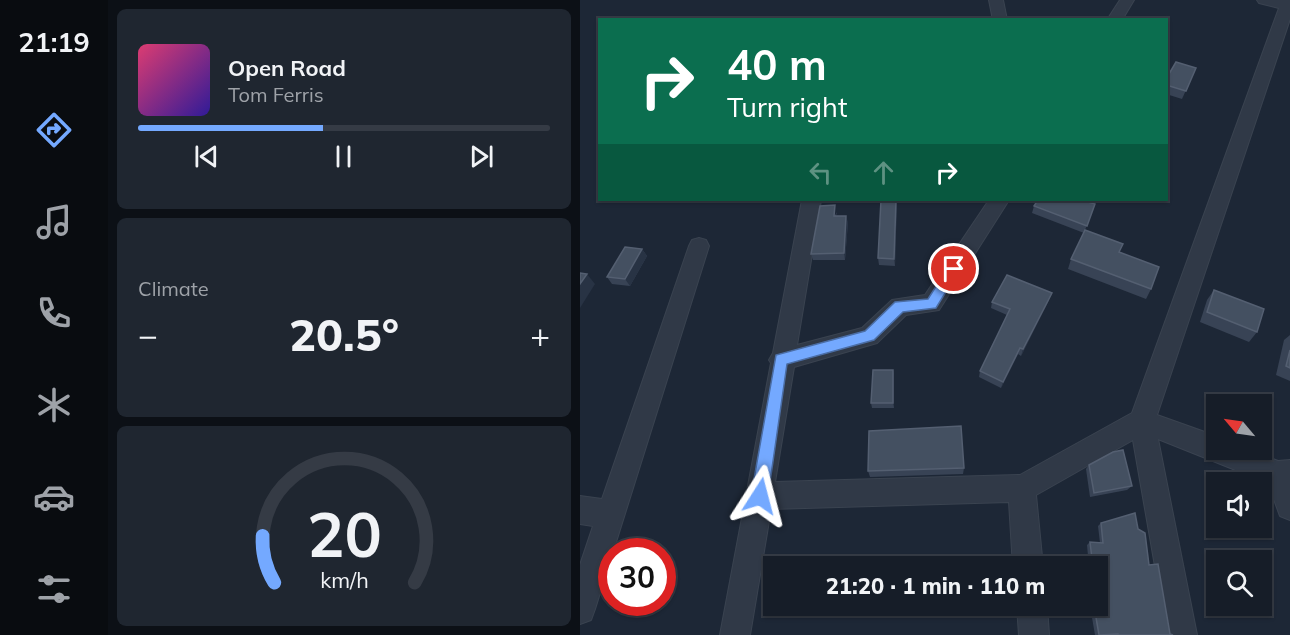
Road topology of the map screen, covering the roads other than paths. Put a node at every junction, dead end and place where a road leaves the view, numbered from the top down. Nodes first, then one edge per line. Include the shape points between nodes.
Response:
1 (996, 0) edge
2 (1127, 0) edge
3 (1264, 0) edge
4 (1288, 4) edge
5 (1000, 18) edge
6 (1115, 18) edge
7 (811, 201) edge
8 (998, 201) edge
9 (698, 246) dead end
10 (781, 360) junction
11 (1142, 421) junction
12 (1206, 446) edge
13 (1246, 460) edge
14 (1284, 473) edge
15 (1022, 488) junction
16 (760, 496) junction
17 (1290, 506) edge
18 (580, 510) edge
19 (610, 514) junction
20 (1027, 556) edge
21 (580, 609) edge
22 (1033, 616) edge
23 (734, 635) edge
24 (1034, 635) edge
25 (1182, 635) edge

1 - 5 street
2 - 6 street
3 - 4 street
4 - 11 street
7 - 10 street
8 - 10 street via 931,304 900,306 869,336
9 - 19 street
10 - 16 street
11 - 12 street
11 - 15 street
11 - 25 street
13 - 14 street
14 - 17 street
15 - 16 street
15 - 20 street
16 - 23 street
18 - 19 street
19 - 21 street
22 - 24 street

